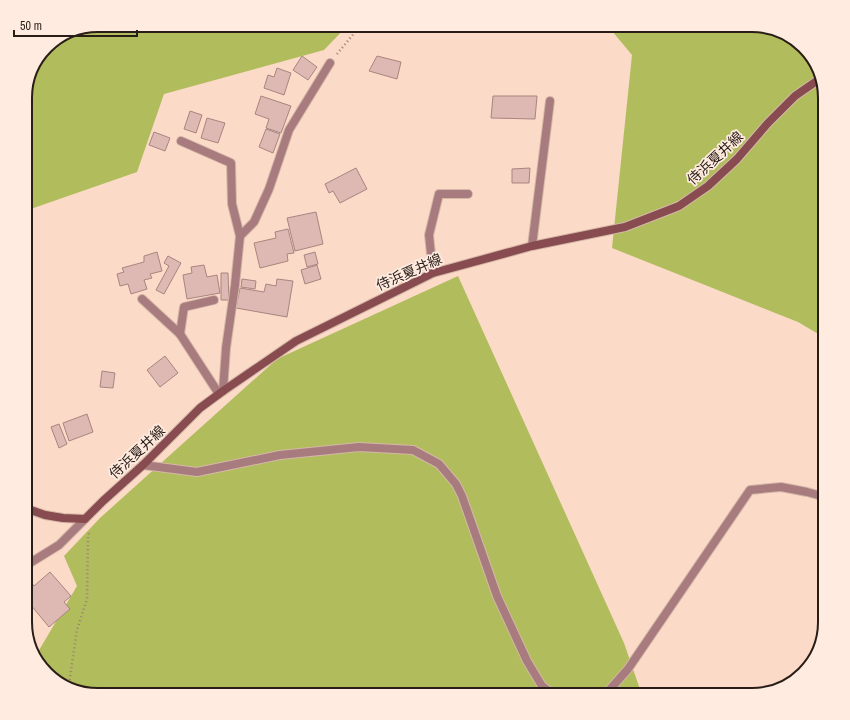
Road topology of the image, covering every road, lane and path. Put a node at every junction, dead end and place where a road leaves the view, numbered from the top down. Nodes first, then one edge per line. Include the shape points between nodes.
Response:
1 (355, 32) edge
2 (330, 63) joint
3 (816, 82) edge
4 (550, 101) dead end
5 (181, 141) dead end
6 (468, 194) dead end
7 (240, 236) junction
8 (532, 246) junction
9 (433, 273) junction
10 (142, 299) dead end
11 (214, 300) dead end
12 (180, 334) junction
13 (221, 392) junction
14 (143, 465) junction
15 (818, 495) edge
16 (32, 510) edge
17 (85, 519) junction
18 (90, 530) dead end
19 (32, 562) edge
20 (69, 681) edge
21 (545, 688) edge
22 (611, 688) edge

1 - 2 path
2 - 7 street via 289,130 269,189 254,222
3 - 8 main road, 侍浜夏井線 via 795,96 737,159 708,186 678,206 625,228
4 - 8 street
5 - 7 street via 232,163 232,204
6 - 9 street via 439,194 429,235
7 - 13 street
8 - 9 main road, 侍浜夏井線
9 - 13 main road, 侍浜夏井線 via 296,340
10 - 12 street
11 - 12 street via 184,307
12 - 13 street
13 - 14 main road, 侍浜夏井線 via 200,408
14 - 17 main road, 侍浜夏井線
14 - 21 street via 197,472 280,455 359,447 413,450 439,464 456,484 462,496 498,596 527,661
15 - 22 street via 781,487 750,490 628,669
16 - 17 main road via 63,518
17 - 19 street via 59,546
18 - 20 path via 86,599 77,630

